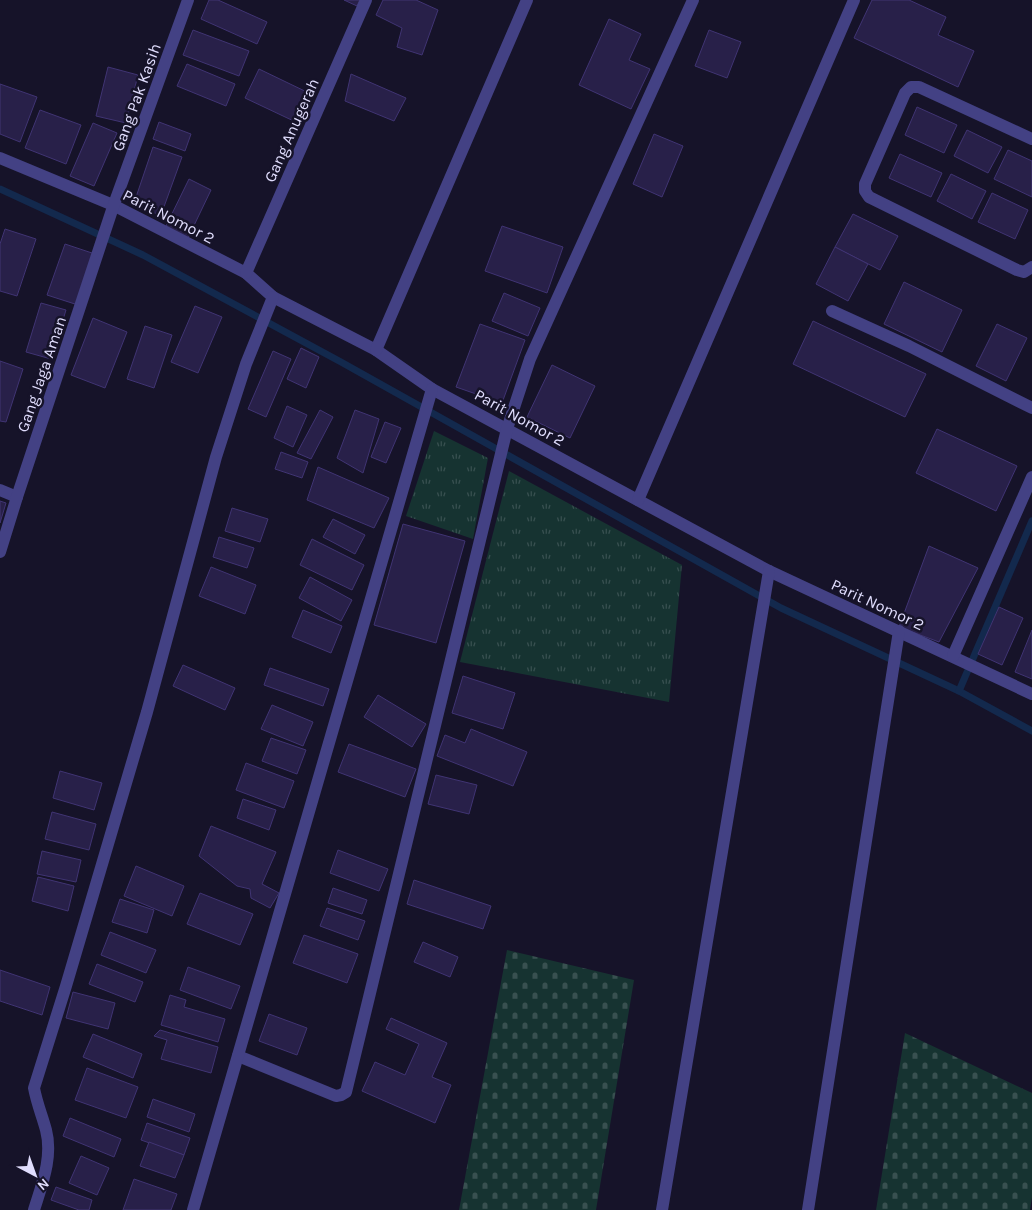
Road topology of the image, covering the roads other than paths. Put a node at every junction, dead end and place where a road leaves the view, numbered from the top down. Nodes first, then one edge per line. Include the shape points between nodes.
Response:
1 (188, 0) edge
2 (366, 0) edge
3 (527, 0) edge
4 (693, 0) edge
5 (854, 0) edge
6 (1032, 139) edge
7 (0, 158) edge
8 (113, 206) junction
9 (1032, 267) edge
10 (246, 273) junction
11 (273, 297) junction
12 (832, 312) dead end
13 (376, 350) junction
14 (432, 389) junction
15 (1032, 408) edge
16 (507, 429) junction
17 (1032, 477) edge
18 (0, 490) edge
19 (16, 497) junction
20 (638, 500) junction
21 (0, 552) edge
22 (768, 571) junction
23 (899, 631) junction
24 (953, 656) junction
25 (1032, 694) edge
26 (238, 1056) junction
27 (34, 1210) edge
28 (193, 1210) edge
29 (662, 1210) edge
30 (808, 1210) edge

1 - 8 street, Gang Pak Kasih
2 - 10 street, Gang Anugerah
3 - 13 street
4 - 16 street via 530,359
5 - 20 street
6 - 9 street via 919,87 911,87 905,92 865,184 869,197 1017,270 1024,272
7 - 8 street, Parit Nomor 2
8 - 10 street, Parit Nomor 2
8 - 19 street, Gang Jaga Aman
10 - 11 street, Parit Nomor 2
11 - 13 street, Parit Nomor 2
11 - 27 street via 246,364 216,456 133,759 34,1088 46,1130 49,1156
12 - 15 street via 909,346
13 - 14 street, Parit Nomor 2
14 - 16 street, Parit Nomor 2
14 - 26 street
16 - 20 street, Parit Nomor 2
16 - 26 street via 346,1092 336,1096
17 - 24 street
18 - 19 street
19 - 21 street, Gang Jaga Aman
20 - 22 street, Parit Nomor 2
22 - 23 street, Parit Nomor 2
22 - 29 street
23 - 24 street, Parit Nomor 2
23 - 30 street
24 - 25 street, Parit Nomor 2
26 - 28 street

